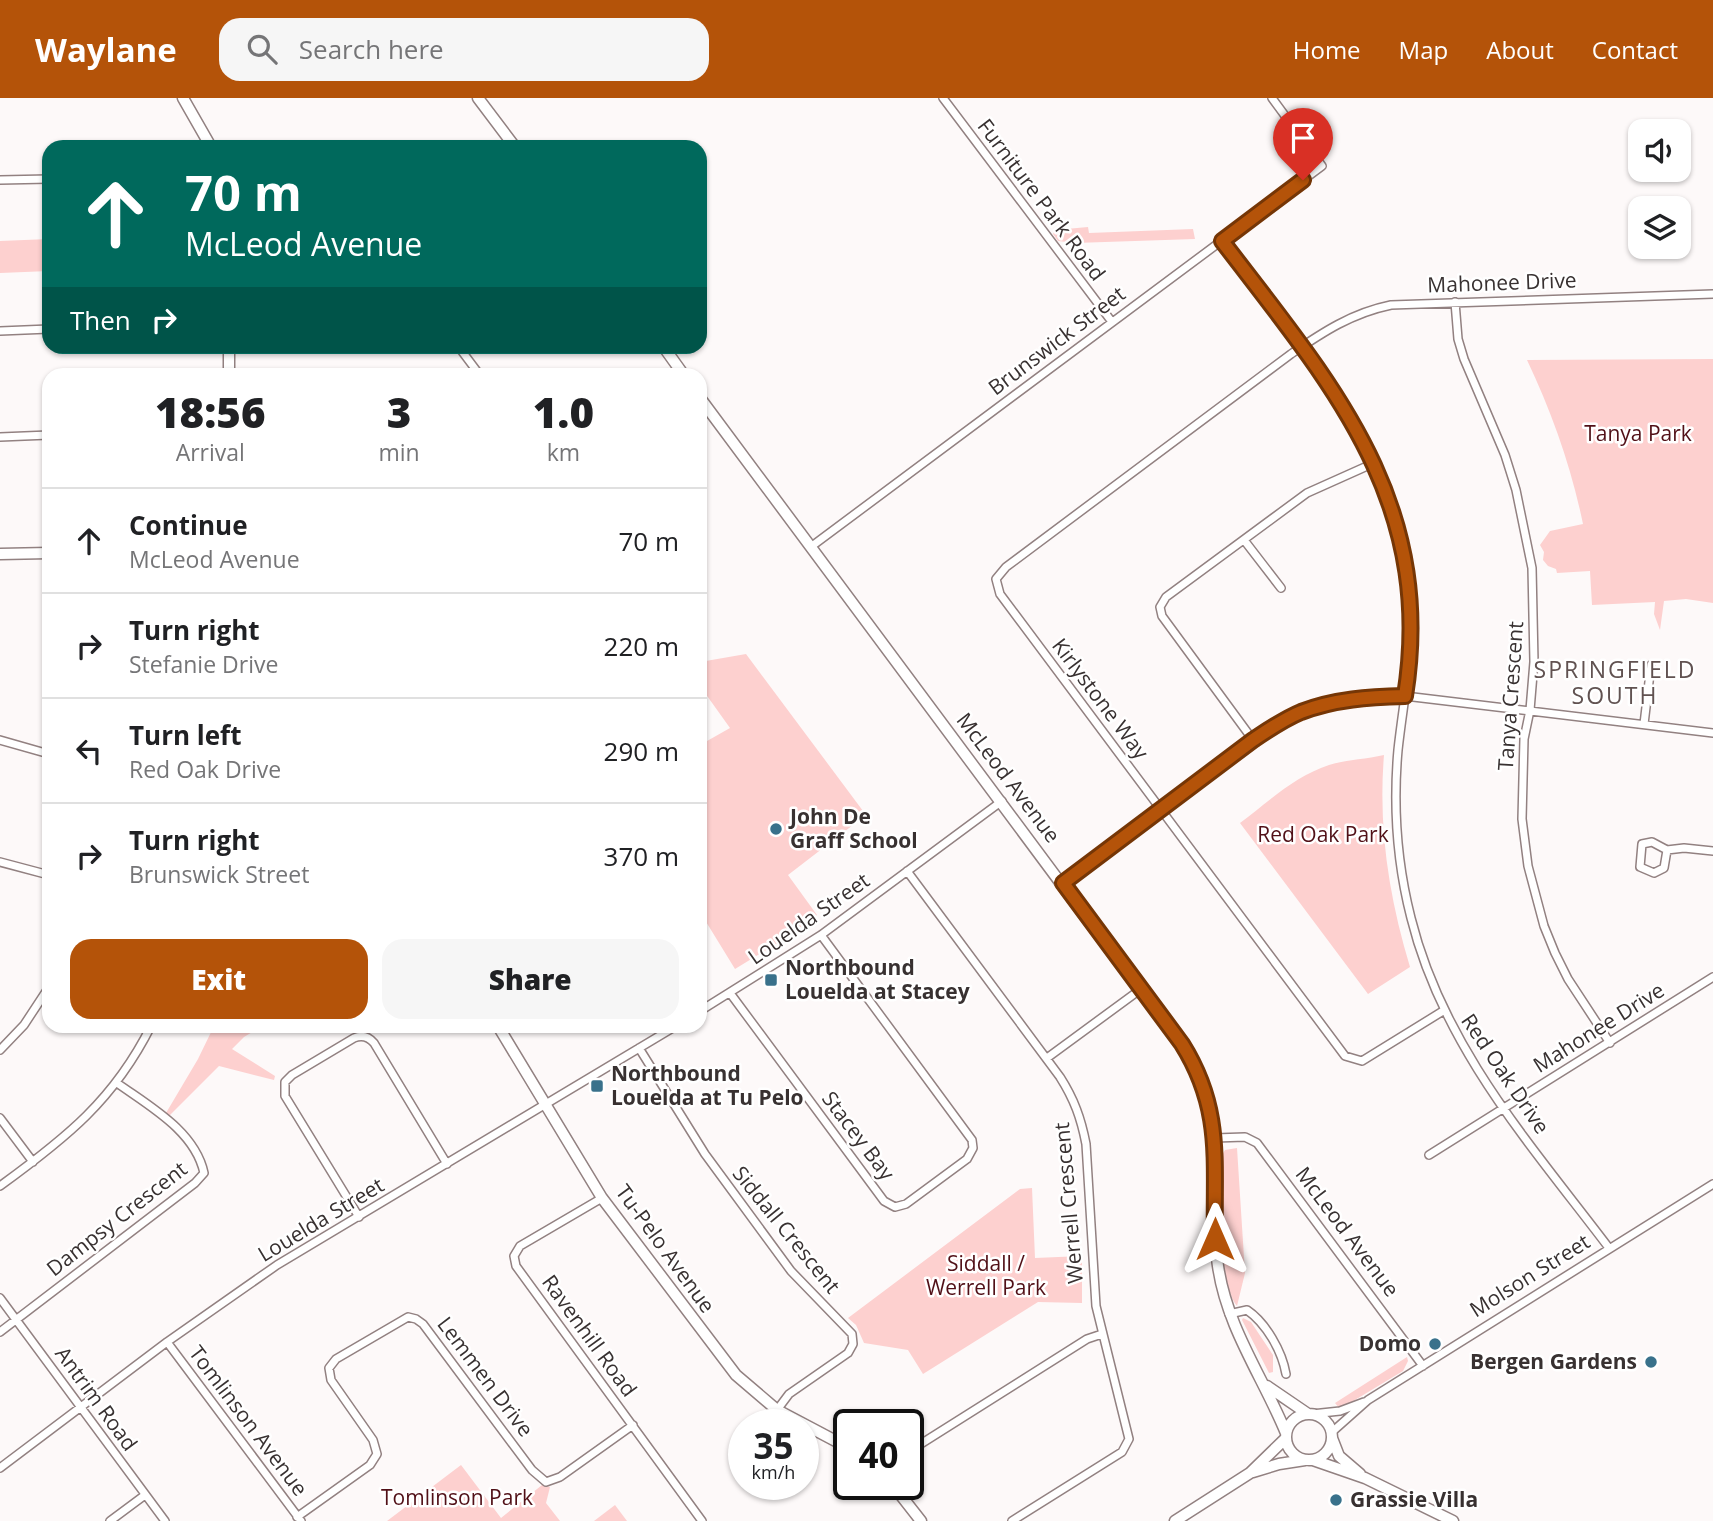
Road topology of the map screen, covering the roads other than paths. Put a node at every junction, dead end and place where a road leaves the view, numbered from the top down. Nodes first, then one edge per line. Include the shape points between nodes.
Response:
1 (183, 98) edge
2 (478, 98) edge
3 (943, 98) edge
4 (1272, 98) edge
5 (208, 140) edge
6 (510, 140) edge
7 (42, 179) edge
8 (0, 180) edge
9 (1222, 241) junction
10 (1713, 294) edge
11 (1455, 302) junction
12 (1112, 322) junction
13 (42, 329) edge
14 (0, 331) edge
15 (1303, 346) junction
16 (707, 407) edge
17 (42, 435) edge
18 (0, 437) edge
19 (1374, 463) junction
20 (1244, 540) junction
21 (812, 546) junction
22 (42, 553) edge
23 (0, 554) edge
24 (1280, 588) dead end
25 (1651, 665) dead end
26 (1405, 696) junction
27 (1530, 710) junction
28 (1644, 724) junction
29 (1713, 733) edge
30 (0, 740) edge
31 (1253, 740) junction
32 (42, 752) edge
33 (1002, 802) junction
34 (1161, 810) junction
35 (1667, 850) junction
36 (1713, 851) edge
37 (0, 862) edge
38 (907, 871) junction
39 (42, 873) edge
40 (1063, 883) junction
41 (821, 935) junction
42 (1713, 977) edge
43 (1141, 989) junction
44 (730, 993) junction
45 (42, 998) edge
46 (707, 1007) edge
47 (1443, 1011) junction
48 (147, 1033) edge
49 (502, 1033) edge
50 (664, 1033) edge
51 (1610, 1043) junction
52 (639, 1048) junction
53 (0, 1050) edge
54 (1047, 1058) junction
55 (117, 1083) junction
56 (546, 1104) junction
57 (1503, 1109) junction
58 (0, 1118) edge
59 (1215, 1139) junction
60 (1429, 1155) dead end
61 (33, 1162) junction
62 (447, 1164) junction
63 (1713, 1184) edge
64 (0, 1186) edge
65 (602, 1198) junction
66 (359, 1217) junction
67 (1609, 1248) junction
68 (0, 1298) edge
69 (1229, 1314) junction
70 (17, 1320) junction
71 (0, 1332) edge
72 (1102, 1334) junction
73 (167, 1342) junction
74 (1423, 1366) junction
75 (1286, 1374) dead end
76 (1265, 1384) junction
77 (1368, 1400) junction
78 (80, 1407) junction
79 (777, 1409) edge
80 (779, 1409) edge
81 (1310, 1414) junction
82 (633, 1425) junction
83 (1332, 1435) junction
84 (1286, 1436) junction
85 (924, 1442) edge
86 (1310, 1460) junction
87 (0, 1468) edge
88 (1250, 1473) junction
89 (1365, 1478) junction
90 (145, 1495) junction
91 (905, 1500) edge
92 (299, 1519) edge
93 (110, 1521) edge
94 (165, 1521) edge
95 (702, 1521) edge
96 (921, 1521) edge
97 (1012, 1521) edge
98 (1175, 1521) edge
99 (1453, 1521) edge

1 - 5 street
2 - 6 street
3 - 12 street, Furniture Park Road
4 - 9 street, Brunswick Street via 1322,166
7 - 8 street
9 - 12 street, Brunswick Street
9 - 15 street, Red Oak Drive
10 - 11 street, Mahonee Drive
11 - 15 street, Mahonee Drive via 1371,309
11 - 27 street, Tanya Crescent via 1458,339 1505,455 1532,568 1535,631
12 - 21 street, Brunswick Street
13 - 14 street
15 - 19 street, Red Oak Drive via 1345,408
15 - 34 street, Kirlystone Way via 1006,566 996,579 1000,594
16 - 21 street, McLeod Avenue
17 - 18 street
19 - 20 street via 1316,487
19 - 26 street, Red Oak Drive via 1395,521 1407,579 1411,636
20 - 24 street
20 - 31 street via 1166,597 1160,607 1162,617
21 - 33 street, McLeod Avenue
22 - 23 street
25 - 28 street
26 - 27 street
26 - 31 street via 1352,698 1300,712
26 - 47 street, Red Oak Drive via 1398,751 1397,837 1411,918
27 - 28 street
27 - 51 street, Tanya Crescent via 1524,738 1521,819 1533,890 1564,970
28 - 29 street
30 - 32 street
31 - 34 street
33 - 38 street, Louelda Street
33 - 40 street, McLeod Avenue
34 - 40 street
34 - 47 street, Kirlystone Way via 1345,1056 1362,1061
35 - 35 street via 1664,868 1654,873 1640,867 1642,844 1652,842
35 - 36 street
37 - 39 street
38 - 41 street, Louelda Street
38 - 54 street, Werrell Crescent
40 - 43 street, McLeod Avenue
41 - 44 street, Louelda Street
41 - 44 street, Stacey Bay via 972,1140 967,1159 906,1204 895,1207 884,1201
42 - 51 street, Mahonee Drive
43 - 54 street
43 - 59 street, McLeod Avenue via 1196,1069
44 - 46 street, Louelda Street
45 - 53 street
47 - 57 street, Red Oak Drive
48 - 55 street
49 - 56 street, Tu-Pelo Avenue
50 - 52 street, Louelda Street
51 - 57 street, Mahonee Drive
52 - 56 street, Louelda Street
52 - 80 street, Siddall Crescent via 705,1154 791,1271 852,1334 848,1353 789,1394
54 - 72 street, Werrell Crescent via 1081,1118
55 - 61 street via 82,1122
55 - 70 street, Dampsy Crescent via 178,1130 201,1161 204,1173
56 - 62 street, Louelda Street
56 - 65 street, Tu-Pelo Avenue
57 - 60 street, Mahonee Drive
57 - 67 street, Red Oak Drive
58 - 61 street
59 - 69 street via 1217,1265
59 - 74 street, McLeod Avenue via 1245,1137 1257,1143
61 - 64 street
62 - 66 street, Louelda Street
62 - 66 street via 369,1038 354,1038 292,1075 285,1082 285,1096
63 - 67 street, Molson Street
65 - 79 street, Tu-Pelo Avenue via 736,1376
65 - 82 street, Ravenhill Road via 520,1246 514,1261
66 - 73 street, Louelda Street via 277,1265
67 - 74 street, Molson Street
68 - 70 street, Antrim Road
69 - 75 street via 1247,1310 1254,1315 1278,1349
69 - 76 street
70 - 71 street
70 - 78 street, Antrim Road
72 - 85 street
72 - 97 street, Werrell Crescent via 1125,1417 1127,1446
73 - 78 street, Louelda Street
73 - 92 street, Tomlinson Avenue
74 - 77 street, Molson Street
76 - 81 street
76 - 84 street
77 - 81 street, Molson Street via 1340,1411
77 - 83 street, Molson Street
78 - 87 street, Louelda Street
78 - 90 street, Antrim Road
81 - 83 street via 1324,1419
81 - 84 street via 1294,1420
82 - 92 street, Lemmen Drive via 560,1477 545,1482 423,1324 408,1317 336,1359 330,1368 331,1380 373,1440 377,1454 370,1465
82 - 95 street, Ravenhill Road
83 - 86 street via 1327,1452
83 - 89 street via 1339,1456
84 - 86 street via 1294,1454
84 - 88 street
86 - 88 street
86 - 89 street
88 - 98 street
89 - 99 street
90 - 93 street
90 - 94 street, Antrim Road
91 - 96 street

